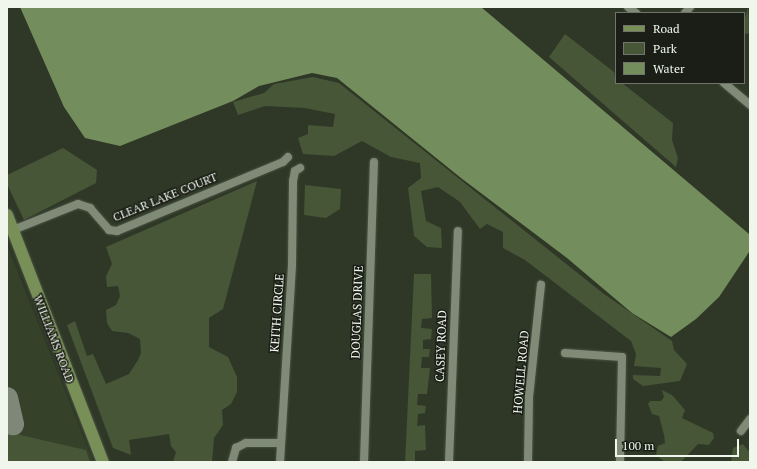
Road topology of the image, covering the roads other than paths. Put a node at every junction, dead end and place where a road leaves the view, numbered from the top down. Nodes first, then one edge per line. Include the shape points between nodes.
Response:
1 (725, 84) edge
2 (750, 105) edge
3 (288, 157) dead end
4 (374, 162) dead end
5 (300, 168) dead end
6 (7, 215) edge
7 (13, 230) junction
8 (458, 231) dead end
9 (541, 285) dead end
10 (565, 353) dead end
11 (750, 419) edge
12 (741, 431) dead end
13 (280, 443) junction
14 (103, 462) edge
15 (232, 462) edge
16 (280, 462) edge
17 (364, 462) edge
18 (449, 462) edge
19 (528, 462) edge
20 (620, 462) edge

1 - 2 street
3 - 7 street, CLEAR LAKE COURT via 283,162 117,231 109,230 90,208 78,204
4 - 17 street, DOUGLAS DRIVE
5 - 13 street, KEITH CIRCLE via 295,171 293,181 292,265
6 - 7 street, WILLIAMS ROAD
7 - 14 street, WILLIAMS ROAD
8 - 18 street, CASEY ROAD
9 - 19 street, HOWELL ROAD via 529,397
10 - 20 street via 622,357
11 - 12 street
13 - 15 street via 240,445 232,454
13 - 16 street, KEITH CIRCLE

